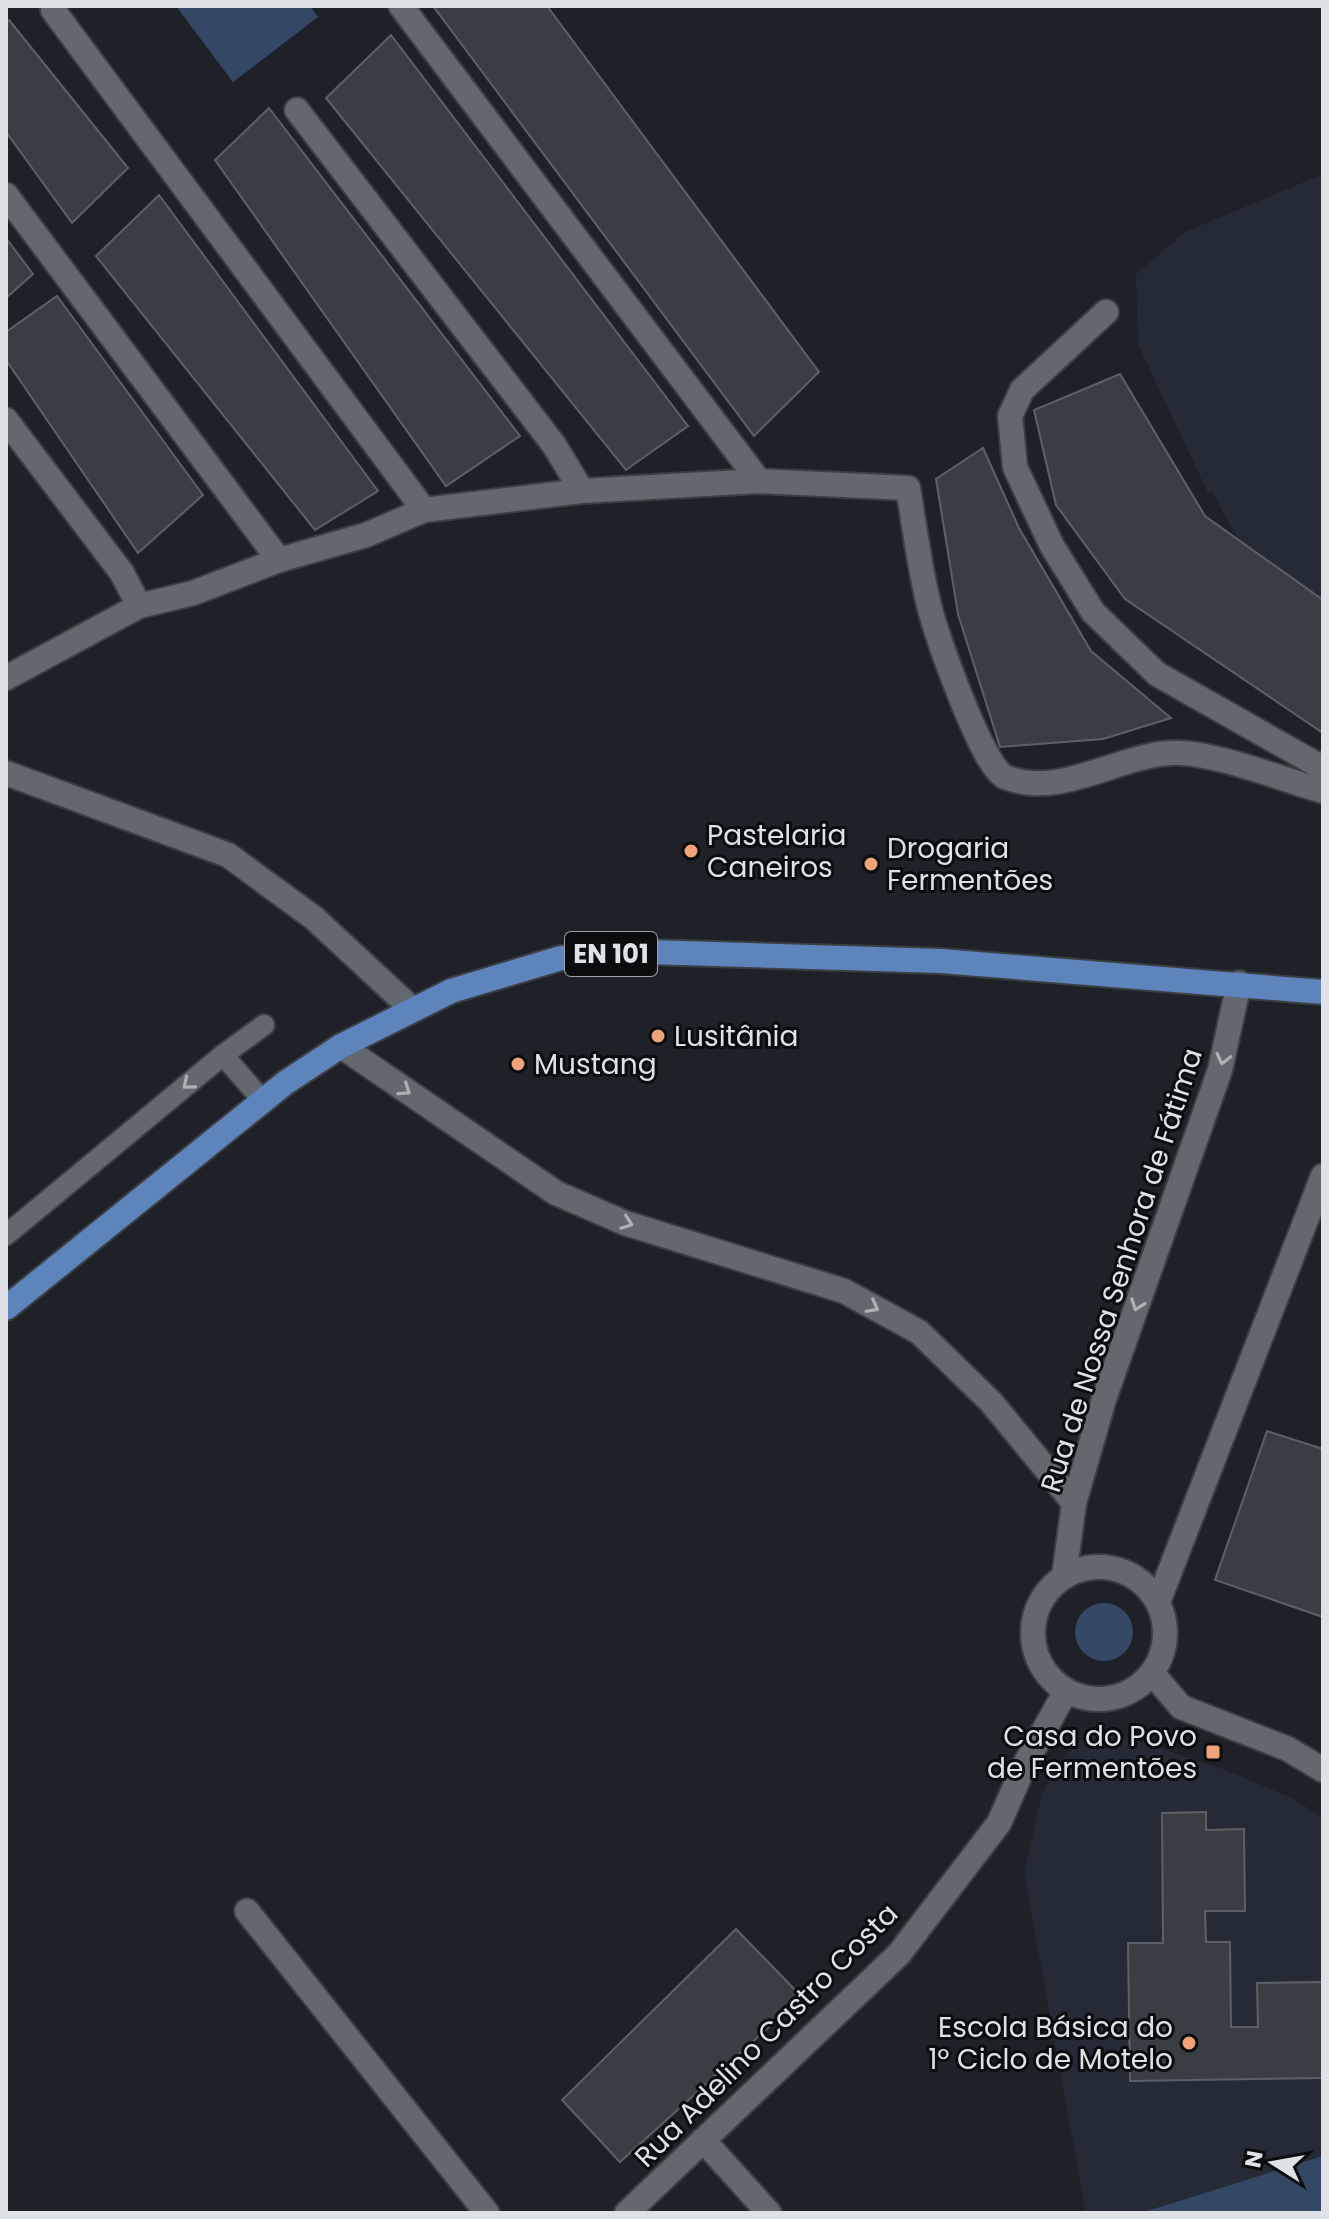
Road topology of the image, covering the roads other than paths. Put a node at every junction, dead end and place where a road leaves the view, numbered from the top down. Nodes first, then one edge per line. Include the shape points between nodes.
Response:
1 (401, 6) edge
2 (53, 10) dead end
3 (297, 110) dead end
4 (6, 195) edge
5 (1106, 312) dead end
6 (6, 420) edge
7 (759, 481) junction
8 (582, 491) junction
9 (424, 510) junction
10 (279, 560) junction
11 (139, 606) junction
12 (6, 678) edge
13 (1323, 768) edge
14 (6, 773) edge
15 (1323, 791) edge
16 (1239, 983) junction
17 (1323, 992) edge
18 (412, 1009) junction
19 (264, 1025) dead end
20 (341, 1046) junction
21 (223, 1055) junction
22 (263, 1101) junction
23 (1323, 1176) edge
24 (6, 1235) edge
25 (6, 1308) edge
26 (1074, 1503) junction
27 (1064, 1577) junction
28 (1158, 1602) junction
29 (1153, 1674) junction
30 (1066, 1691) junction
31 (1323, 1770) edge
32 (247, 1911) dead end
33 (703, 2140) junction
34 (487, 2213) edge
35 (627, 2213) edge
36 (769, 2213) edge

1 - 7 street
2 - 9 street
3 - 8 street via 554,445
4 - 10 street
5 - 13 street via 1022,390 1010,416 1021,481 1052,546 1093,612 1157,674
6 - 11 street via 122,573
7 - 8 street
7 - 15 street via 908,488 931,613 980,744 1001,775 1027,784 1171,752
8 - 9 street
9 - 10 street via 366,535
10 - 11 street via 193,593
11 - 12 street
14 - 18 street via 228,855 314,918
16 - 17 main road, EN 101
16 - 18 main road, EN 101 via 941,961 649,952 561,958 451,991
16 -> 26 street, Rua de Nossa Senhora de Fátima via 1220,1070 1104,1399
18 - 20 main road, EN 101
19 - 21 lane
20 - 22 main road, EN 101
20 -> 26 street via 556,1193 625,1223 844,1291 919,1332 991,1402
21 - 22 lane
21 -> 24 lane
22 - 25 main road, EN 101
23 - 28 street
26 - 27 street, Rua de Nossa Senhora de Fátima
27 - 28 street via 1086,1568 1109,1567 1131,1574
27 - 30 street via 1045,1594 1033,1629 1035,1652 1045,1673
28 - 29 street via 1166,1630
29 - 30 street via 1126,1695 1103,1700
29 - 31 street via 1181,1707 1288,1749
30 - 33 street, Rua Adelino Castro Costa via 999,1823 899,1954
32 - 34 street
33 - 35 street, Rua Adelino Castro Costa
33 - 36 street

